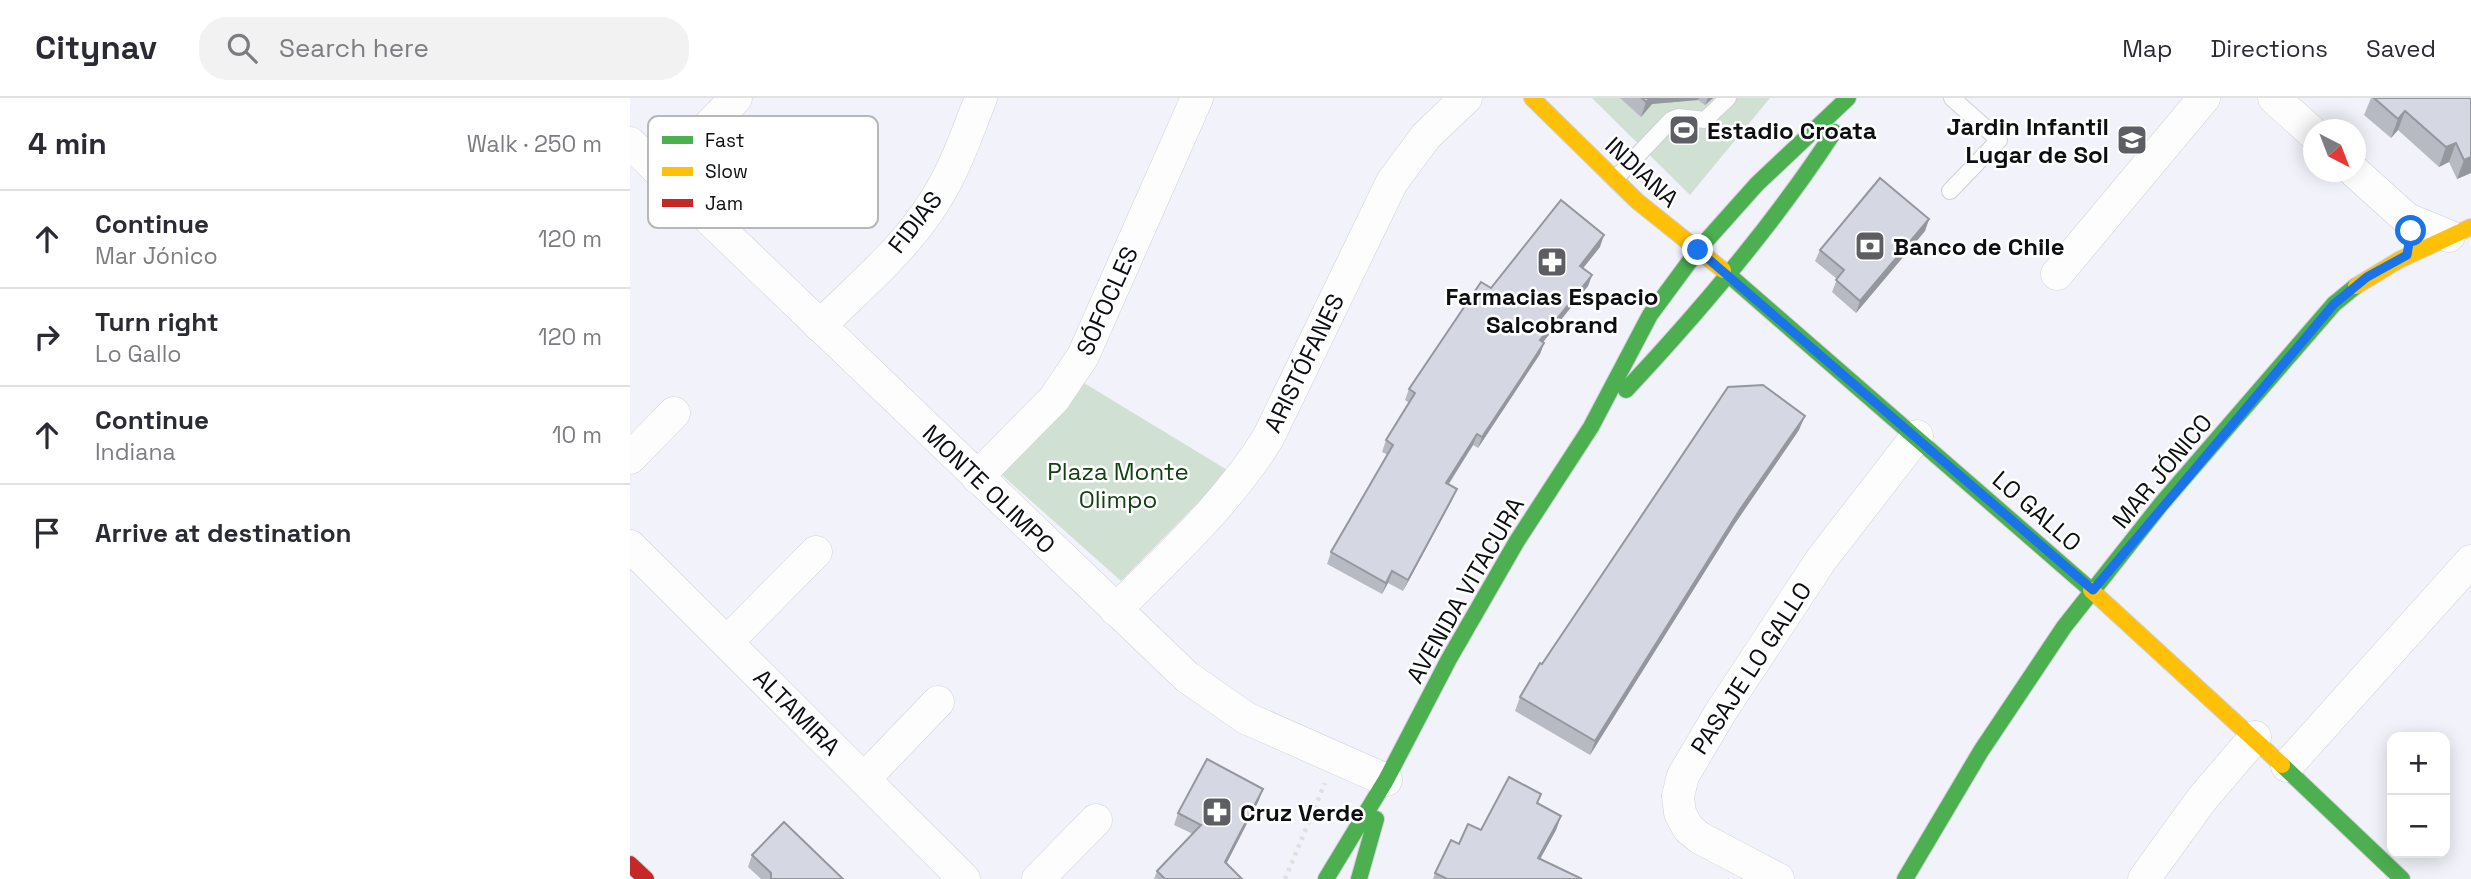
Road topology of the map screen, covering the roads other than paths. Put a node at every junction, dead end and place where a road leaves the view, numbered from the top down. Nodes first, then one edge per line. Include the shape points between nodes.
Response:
1 (736, 98) edge
2 (981, 98) edge
3 (1197, 98) edge
4 (1466, 98) edge
5 (1532, 98) edge
6 (1728, 98) edge
7 (1848, 98) edge
8 (1855, 98) edge
9 (1952, 98) edge
10 (2204, 98) edge
11 (2274, 98) edge
12 (718, 116) edge
13 (2303, 124) edge
14 (630, 143) edge
15 (648, 160) edge
16 (1615, 180) junction
17 (2366, 182) edge
18 (1950, 191) dead end
19 (2407, 219) junction
20 (718, 228) edge
21 (2460, 232) edge
22 (1698, 250) junction
23 (2407, 255) junction
24 (1727, 272) junction
25 (2057, 274) dead end
26 (820, 326) junction
27 (674, 413) dead end
28 (1591, 427) junction
29 (1917, 436) junction
30 (630, 458) edge
31 (977, 477) junction
32 (630, 546) edge
33 (816, 552) dead end
34 (2471, 561) edge
35 (2093, 590) junction
36 (1116, 610) junction
37 (727, 642) junction
38 (938, 702) dead end
39 (2255, 737) junction
40 (2287, 766) junction
41 (864, 779) junction
42 (1386, 780) junction
43 (1096, 820) dead end
44 (630, 864) edge
45 (646, 879) edge
46 (964, 879) edge
47 (1038, 879) edge
48 (1326, 879) edge
49 (1359, 879) edge
50 (1778, 879) edge
51 (1905, 879) edge
52 (2144, 879) edge
53 (2402, 879) edge

1 - 12 street
2 - 26 street, FIDIAS via 934,203 914,230
3 - 31 street, SÓFOCLES via 1083,356 1054,399
4 - 36 street, ARISTÓFANES via 1426,136 1392,182 1251,466 1216,509
5 - 16 street, INDIANA
6 - 16 lane via 1705,120 1671,120
7 - 22 street, AVENIDA VITACURA via 1757,184
8 - 24 street, AVENIDA VITACURA via 1807,173
9 - 18 lane via 1999,140
10 - 25 street
11 - 13 street
14 - 15 street, MONTE OLIMPO
16 - 22 street, INDIANA
17 - 19 street
19 - 21 street
19 - 23 street via 2411,243
20 - 26 street, MONTE OLIMPO
21 - 23 street, MAR JÓNICO
22 - 24 street, INDIANA
22 - 28 street, AVENIDA VITACURA via 1650,315
23 - 35 street, MAR JÓNICO via 2367,277 2334,304
24 - 28 street, AVENIDA VITACURA via 1677,335
24 - 29 street, LO GALLO
26 - 31 street, MONTE OLIMPO
27 - 30 street
28 - 42 street, AVENIDA VITACURA via 1517,541
29 - 35 street, LO GALLO
29 - 50 street, PASAJE LO GALLO via 1821,560 1683,776 1678,796 1688,828
31 - 36 street, MONTE OLIMPO
32 - 37 street, ALTAMIRA
33 - 37 street
34 - 40 street
35 - 39 street, LO GALLO
35 - 51 street, MAR JÓNICO via 2004,715
36 - 42 street, MONTE OLIMPO via 1186,677 1220,702 1272,731
37 - 41 street, ALTAMIRA
38 - 41 street
39 - 40 street, LO GALLO
39 - 52 street via 2202,799
40 - 53 street, LO GALLO
41 - 46 street, ALTAMIRA
42 - 48 street, AVENIDA VITACURA
42 - 49 street, AVENIDA VITACURA
43 - 47 street
44 - 45 street

